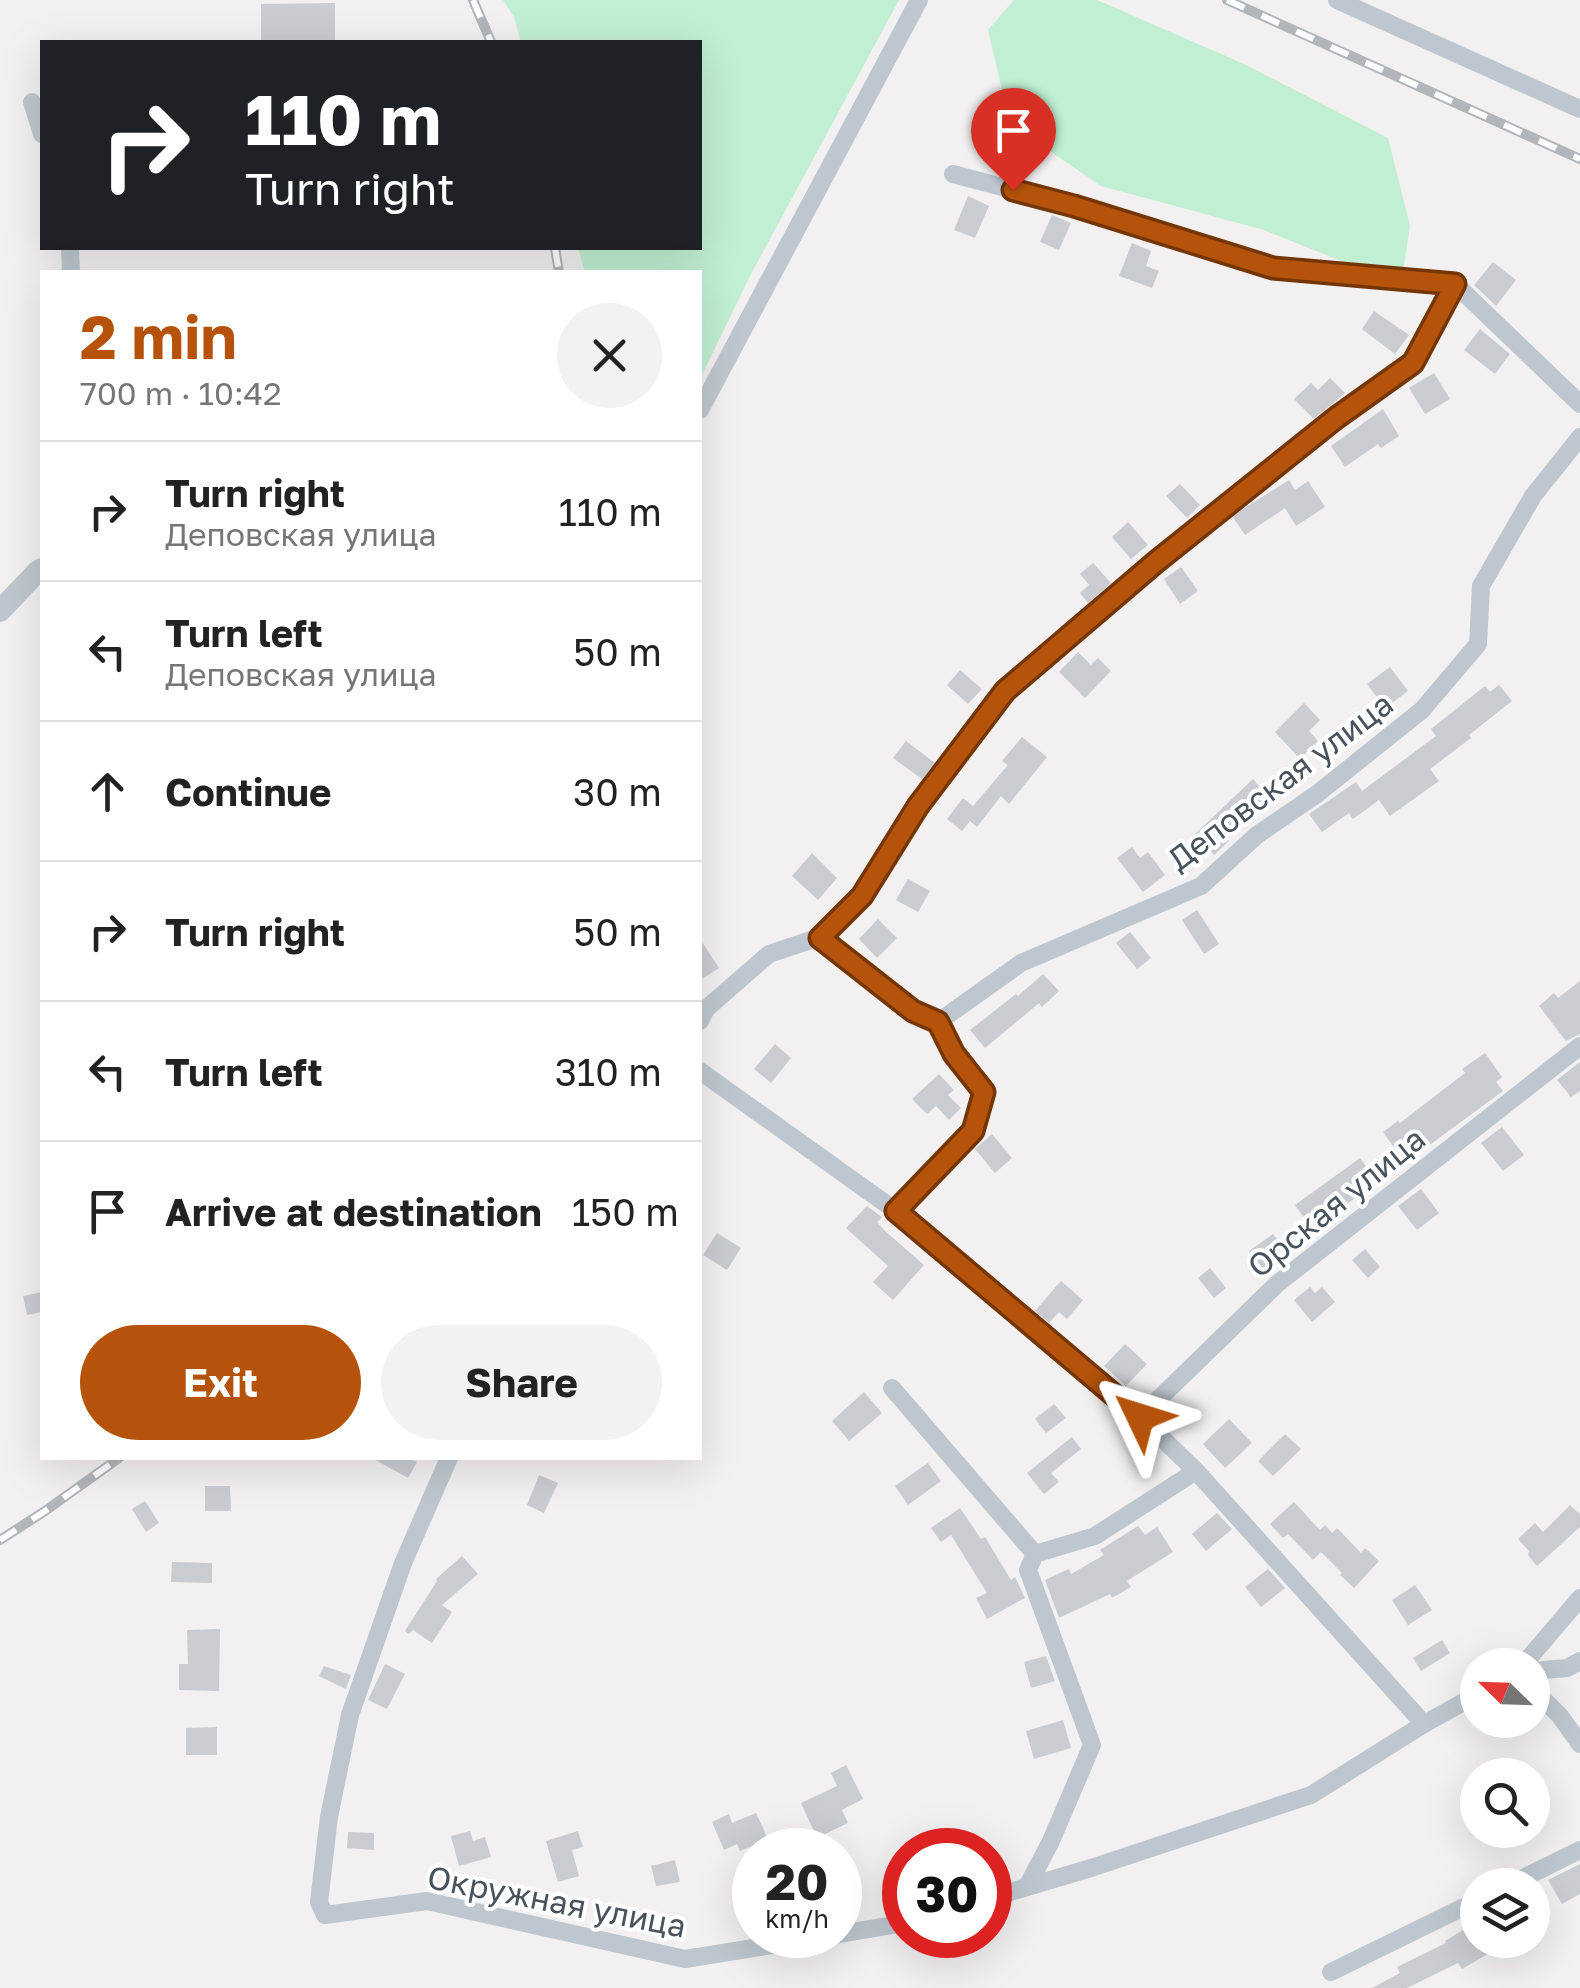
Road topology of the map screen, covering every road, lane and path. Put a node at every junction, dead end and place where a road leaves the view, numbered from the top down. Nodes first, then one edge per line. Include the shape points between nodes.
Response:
1 (919, 0) edge
2 (1337, 0) edge
3 (32, 102) dead end
4 (1580, 108) edge
5 (40, 128) edge
6 (953, 174) dead end
7 (1455, 284) junction
8 (1580, 404) edge
9 (702, 406) edge
10 (1580, 437) edge
11 (40, 565) edge
12 (0, 612) edge
13 (820, 938) junction
14 (702, 1017) edge
15 (938, 1022) junction
16 (1580, 1046) edge
17 (702, 1072) edge
18 (896, 1211) junction
19 (892, 1388) dead end
20 (1140, 1417) junction
21 (448, 1460) edge
22 (1196, 1471) junction
23 (1034, 1554) junction
24 (1580, 1598) edge
25 (1537, 1648) edge
26 (1580, 1661) edge
27 (1550, 1670) edge
28 (1460, 1704) edge
29 (1550, 1706) edge
30 (1424, 1724) junction
31 (1580, 1744) edge
32 (1580, 1850) edge
33 (1543, 1868) edge
34 (1027, 1887) junction
35 (1012, 1891) edge
36 (1460, 1909) edge
37 (732, 1952) edge
38 (1331, 1972) dead end

1 - 9 street
2 - 4 street
3 - 5 street
6 - 7 street via 1273,268
7 - 8 street
7 - 13 street via 1413,363 1156,562 1005,691 918,806 862,896
10 - 15 street, Деповская улица via 1533,496 1481,586 1478,644 1422,710 1257,835 1201,886 1021,963
11 - 12 street
13 - 14 street via 769,954
13 - 15 street via 913,1011
15 - 18 street via 984,1092 973,1131
16 - 20 street, Орская улица via 1278,1284
17 - 18 street
18 - 20 street
19 - 23 street
20 - 22 street
21 - 37 street, Окружная улица via 350,1714 329,1817 319,1902 326,1915 427,1901 684,1959
22 - 23 street via 1095,1536
22 - 30 street
23 - 34 street via 1028,1570 1092,1746
24 - 25 street
26 - 27 street
28 - 30 street
29 - 31 street
30 - 34 street via 1311,1795
32 - 33 street
34 - 35 street
36 - 38 street

